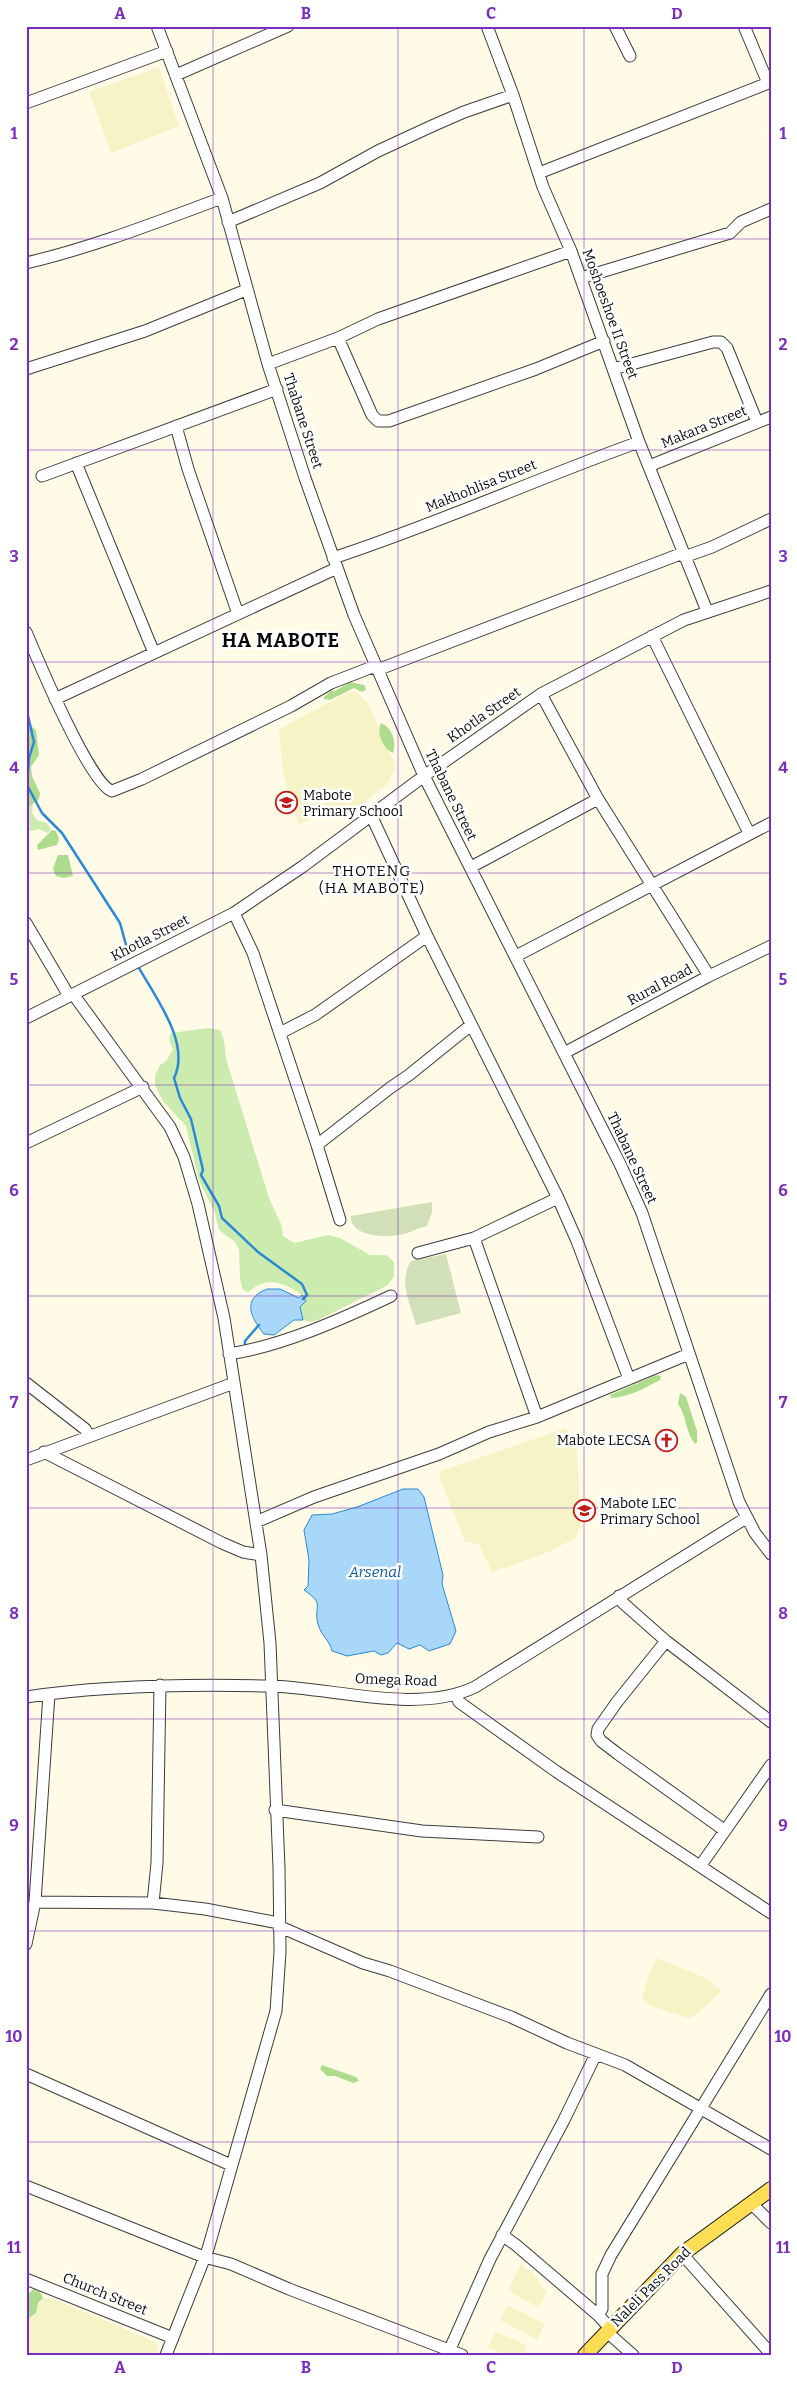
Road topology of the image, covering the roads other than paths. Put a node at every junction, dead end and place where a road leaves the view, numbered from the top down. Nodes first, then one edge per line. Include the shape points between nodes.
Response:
1 (157, 26) edge
2 (288, 26) edge
3 (486, 26) edge
4 (615, 26) edge
5 (744, 26) edge
6 (167, 51) junction
7 (630, 56) dead end
8 (176, 75) junction
9 (769, 83) edge
10 (514, 95) junction
11 (26, 103) edge
12 (539, 173) junction
13 (222, 198) junction
14 (771, 209) edge
15 (228, 222) junction
16 (571, 251) junction
17 (26, 263) edge
18 (581, 278) junction
19 (246, 290) junction
20 (338, 338) junction
21 (604, 341) junction
22 (268, 364) junction
23 (26, 369) edge
24 (613, 369) junction
25 (277, 389) junction
26 (771, 416) edge
27 (757, 422) junction
28 (176, 426) junction
29 (639, 442) junction
30 (76, 463) junction
31 (649, 466) junction
32 (42, 476) dead end
33 (771, 519) edge
34 (683, 555) junction
35 (335, 563) junction
36 (771, 591) edge
37 (707, 611) junction
38 (238, 614) junction
39 (26, 632) edge
40 (652, 636) junction
41 (154, 653) junction
42 (376, 668) junction
43 (541, 694) junction
44 (55, 699) junction
45 (424, 776) junction
46 (598, 799) junction
47 (371, 815) junction
48 (771, 823) edge
49 (749, 832) junction
50 (471, 867) junction
51 (651, 886) junction
52 (234, 912) junction
53 (26, 923) edge
54 (427, 936) junction
55 (771, 946) edge
56 (516, 956) junction
57 (709, 976) junction
58 (71, 995) junction
59 (26, 1018) edge
60 (471, 1025) junction
61 (280, 1033) junction
62 (564, 1053) junction
63 (143, 1087) junction
64 (26, 1143) edge
65 (318, 1145) junction
66 (558, 1198) junction
67 (340, 1220) dead end
68 (474, 1238) junction
69 (418, 1252) dead end
70 (391, 1296) dead end
71 (229, 1354) junction
72 (689, 1354) junction
73 (629, 1379) junction
74 (26, 1383) edge
75 (234, 1383) junction
76 (537, 1417) junction
77 (89, 1436) junction
78 (44, 1452) junction
79 (26, 1460) edge
80 (746, 1518) junction
81 (256, 1522) junction
82 (771, 1554) edge
83 (261, 1555) junction
84 (619, 1596) junction
85 (666, 1641) junction
86 (160, 1685) junction
87 (271, 1686) junction
88 (49, 1694) junction
89 (456, 1695) junction
90 (26, 1697) edge
91 (771, 1722) edge
92 (771, 1765) edge
93 (275, 1810) junction
94 (724, 1830) junction
95 (538, 1838) dead end
96 (700, 1865) junction
97 (32, 1869) edge
98 (35, 1902) junction
99 (153, 1903) junction
100 (771, 1913) edge
101 (279, 1925) junction
102 (26, 1944) edge
103 (771, 1994) edge
104 (596, 2054) junction
105 (26, 2074) edge
106 (703, 2108) junction
107 (771, 2149) edge
108 (231, 2165) junction
109 (26, 2186) edge
110 (771, 2189) edge
111 (751, 2203) junction
112 (771, 2223) edge
113 (502, 2235) junction
114 (682, 2254) junction
115 (204, 2257) junction
116 (26, 2279) edge
117 (598, 2316) junction
118 (608, 2330) junction
119 (173, 2338) junction
120 (450, 2349) junction
121 (771, 2354) edge
122 (166, 2355) edge
123 (462, 2355) edge
124 (584, 2355) edge
125 (633, 2355) edge

1 - 6 street, Thabane Street
2 - 8 street
3 - 10 street, Moshoeshoe II Street
4 - 7 street
5 - 9 street
6 - 8 street, Thabane Street
6 - 11 street
8 - 13 street, Thabane Street
9 - 12 street
10 - 12 street, Moshoeshoe II Street
10 - 15 street via 432,126 320,183
12 - 16 street, Moshoeshoe II Street
13 - 15 street, Thabane Street
13 - 17 street via 123,236
14 - 18 street via 741,222 730,233
15 - 19 street, Thabane Street
16 - 18 street, Moshoeshoe II Street
16 - 20 street via 378,319
18 - 21 street, Moshoeshoe II Street
19 - 22 street, Thabane Street
19 - 23 street via 145,331
20 - 21 street via 372,415 378,421 389,421
20 - 22 street
21 - 24 street, Moshoeshoe II Street
22 - 25 street, Thabane Street
24 - 27 street via 721,342 727,348
24 - 29 street, Moshoeshoe II Street
25 - 28 street
25 - 35 street, Thabane Street
26 - 27 street, Makara Street
27 - 31 street, Makara Street
28 - 30 street
28 - 38 street
29 - 31 street, Moshoeshoe II Street
29 - 35 street, Makhohlisa Street
30 - 32 street
30 - 41 street
31 - 34 street, Moshoeshoe II Street
33 - 34 street via 712,547
34 - 37 street, Moshoeshoe II Street
34 - 42 street
35 - 38 street, Makhohlisa Street
35 - 42 street, Thabane Street
36 - 37 street, Khotla Street
37 - 40 street, Khotla Street
38 - 41 street, Makhohlisa Street
39 - 44 street
40 - 43 street, Khotla Street
40 - 49 street
41 - 44 street, Makhohlisa Street
42 - 44 street via 332,683 284,710 112,791 99,779
42 - 45 street, Thabane Street
43 - 45 street, Khotla Street
43 - 46 street
45 - 47 street, Khotla Street
45 - 50 street, Thabane Street
46 - 50 street
46 - 51 street
47 - 52 street, Khotla Street via 302,867
47 - 54 street
48 - 49 street
49 - 51 street
50 - 56 street, Thabane Street
51 - 56 street
51 - 57 street
52 - 58 street, Khotla Street
52 - 61 street via 253,953
53 - 58 street
54 - 60 street
54 - 61 street via 315,1014
55 - 57 street, Rural Road
56 - 62 street, Thabane Street
57 - 62 street, Rural Road
58 - 59 street, Khotla Street
58 - 63 street
60 - 65 street
60 - 66 street
61 - 65 street
62 - 72 street, Thabane Street via 642,1213
63 - 64 street
63 - 71 street via 170,1127 184,1156 224,1318
65 - 67 street
66 - 68 street
66 - 73 street
68 - 69 street
68 - 76 street
70 - 71 street via 303,1333
71 - 75 street
72 - 73 street
72 - 80 street, Thabane Street
73 - 76 street
74 - 77 street via 85,1429
75 - 77 street
75 - 81 street
76 - 81 street via 314,1496
77 - 78 street
78 - 79 street
78 - 83 street via 222,1543
80 - 82 street, Thabane Street
80 - 84 street, Omega Road
81 - 83 street
83 - 87 street
84 - 85 street via 623,1604
84 - 89 street, Omega Road via 475,1687
85 - 91 street
85 - 94 street via 617,1702 598,1728 597,1735 618,1754
86 - 87 street, Omega Road
86 - 88 street, Omega Road
86 - 99 street via 157,1863
87 - 89 street, Omega Road via 412,1699
87 - 93 street
88 - 90 street, Omega Road
88 - 97 street
89 - 96 street via 459,1702 557,1772
92 - 94 street
93 - 95 street via 422,1831
93 - 101 street
94 - 96 street
96 - 100 street
97 - 98 street
98 - 99 street
98 - 102 street
99 - 101 street via 206,1909
101 - 104 street via 363,1963 511,2017
101 - 108 street via 276,2011
103 - 106 street
104 - 106 street via 625,2065
104 - 113 street
105 - 108 street
106 - 107 street
106 - 117 street via 611,2255 602,2274 602,2309
108 - 115 street
109 - 115 street
110 - 111 main road, Naleli Pass Road
111 - 112 street
111 - 114 main road, Naleli Pass Road
113 - 117 street
113 - 120 street
114 - 118 main road, Naleli Pass Road
114 - 121 street
115 - 119 street
115 - 120 street via 231,2264
116 - 119 street, Church Street
117 - 118 street
118 - 124 main road, Naleli Pass Road
118 - 125 street
119 - 122 street
120 - 123 street

